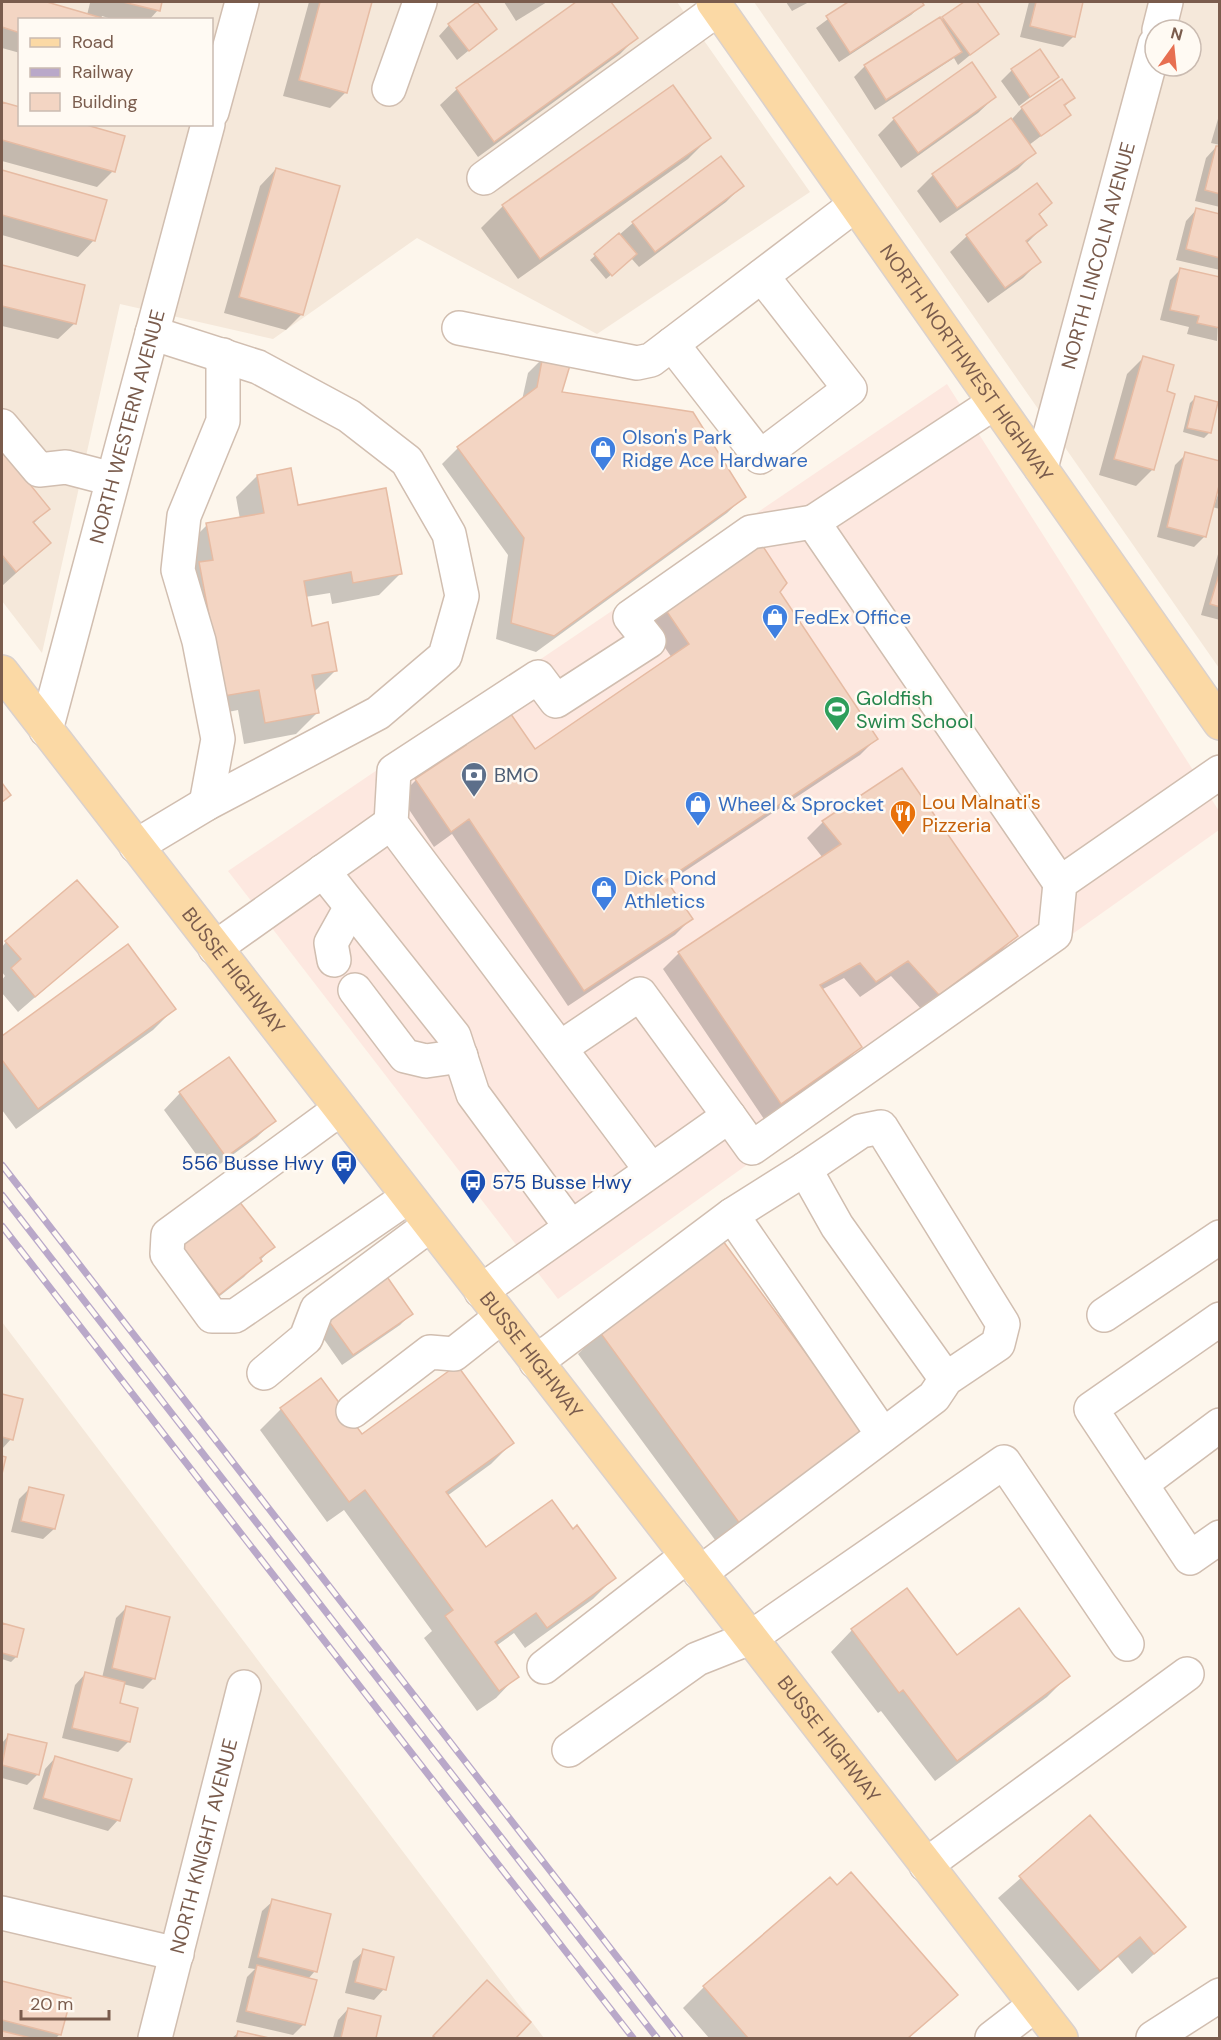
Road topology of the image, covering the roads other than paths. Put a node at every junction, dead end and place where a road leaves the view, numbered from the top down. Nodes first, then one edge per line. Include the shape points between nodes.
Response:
1 (242, 2) edge
2 (420, 2) edge
3 (1166, 2) edge
4 (716, 5) edge
5 (1162, 18) edge
6 (1146, 78) edge
7 (389, 89) dead end
8 (213, 108) edge
9 (207, 126) edge
10 (484, 178) dead end
11 (855, 205) junction
12 (762, 276) junction
13 (459, 328) dead end
14 (152, 333) junction
15 (672, 344) junction
16 (224, 355) junction
17 (994, 403) junction
18 (2, 426) edge
19 (1041, 468) junction
20 (112, 479) junction
21 (813, 522) junction
22 (2, 672) edge
23 (1220, 723) edge
24 (46, 730) junction
25 (1220, 772) edge
26 (206, 804) junction
27 (391, 823) junction
28 (136, 846) junction
29 (323, 871) junction
30 (1060, 883) junction
31 (351, 907) junction
32 (215, 948) junction
33 (334, 960) dead end
34 (356, 990) dead end
35 (560, 1048) junction
36 (460, 1056) junction
37 (340, 1109) junction
38 (729, 1116) junction
39 (806, 1169) junction
40 (651, 1170) junction
41 (408, 1197) junction
42 (732, 1215) junction
43 (430, 1225) junction
44 (571, 1227) junction
45 (1220, 1238) edge
46 (481, 1291) junction
47 (1104, 1315) dead end
48 (501, 1317) junction
49 (1220, 1319) edge
50 (536, 1362) junction
51 (264, 1373) dead end
52 (946, 1378) junction
53 (353, 1411) dead end
54 (1220, 1425) edge
55 (883, 1435) junction
56 (1141, 1484) junction
57 (1220, 1537) edge
58 (694, 1565) junction
59 (750, 1638) junction
60 (1127, 1644) dead end
61 (544, 1667) dead end
62 (1186, 1674) dead end
63 (244, 1687) dead end
64 (569, 1750) dead end
65 (926, 1865) junction
66 (2, 1913) edge
67 (177, 1954) junction
68 (1220, 1995) edge
69 (1035, 2005) junction
70 (155, 2038) edge
71 (992, 2038) edge
72 (1061, 2038) edge
73 (1153, 2038) edge

1 - 8 street
2 - 7 street
3 - 5 street
4 - 10 street
4 - 11 main road, NORTH NORTHWEST HIGHWAY
6 - 19 street, NORTH LINCOLN AVENUE
9 - 14 street, NORTH WESTERN AVENUE
11 - 12 street
11 - 17 main road, NORTH NORTHWEST HIGHWAY
12 - 15 street
12 - 15 street via 850,388 760,457
13 - 15 street via 637,363 651,360
14 - 16 street
14 - 20 street, NORTH WESTERN AVENUE
16 - 26 street via 222,421 184,516 178,570 199,641 218,739
16 - 26 street via 258,367 349,416 406,461 449,534 462,596 445,656 378,712
17 - 19 main road, NORTH NORTHWEST HIGHWAY
17 - 21 street
18 - 20 street via 39,470 66,467
19 - 23 main road, NORTH NORTHWEST HIGHWAY
20 - 24 street, NORTH WESTERN AVENUE
21 - 27 street via 751,532 630,617 649,641 556,701 538,677 394,771
21 - 30 street
22 - 24 main road, BUSSE HIGHWAY
24 - 28 main road, BUSSE HIGHWAY
25 - 30 street
26 - 28 street
27 - 29 street
27 - 35 street
28 - 32 main road, BUSSE HIGHWAY
29 - 31 street
29 - 32 street
30 - 38 street via 1055,934 752,1148
31 - 33 street via 331,943
31 - 36 street via 454,1036
32 - 37 main road, BUSSE HIGHWAY
34 - 36 street via 405,1056 426,1061
35 - 38 street via 640,994
35 - 40 street
36 - 44 street via 474,1094
37 - 41 main road, BUSSE HIGHWAY
37 - 41 street via 168,1235 167,1254 212,1316 235,1316
38 - 40 street
39 - 42 street
39 - 52 street via 837,1226
39 - 52 street via 861,1131 881,1127 1003,1324 998,1344
40 - 44 street
41 - 43 main road, BUSSE HIGHWAY
42 - 50 street
42 - 55 street
43 - 46 main road, BUSSE HIGHWAY
43 - 51 street via 317,1309 306,1338
44 - 46 street
45 - 47 street
46 - 48 main road, BUSSE HIGHWAY
48 - 50 main road, BUSSE HIGHWAY
48 - 53 street via 454,1354 430,1352
49 - 56 street via 1091,1409
50 - 58 main road, BUSSE HIGHWAY
52 - 55 street via 934,1397
54 - 56 street
55 - 58 street
56 - 57 street via 1190,1558
58 - 59 main road, BUSSE HIGHWAY
58 - 61 street
59 - 60 street via 1005,1462
59 - 64 street via 697,1659
59 - 65 main road, BUSSE HIGHWAY
62 - 65 street
63 - 67 street, NORTH KNIGHT AVENUE
65 - 69 main road, BUSSE HIGHWAY
66 - 67 street
67 - 70 street, NORTH KNIGHT AVENUE
68 - 73 street
69 - 71 street
69 - 72 main road, BUSSE HIGHWAY

